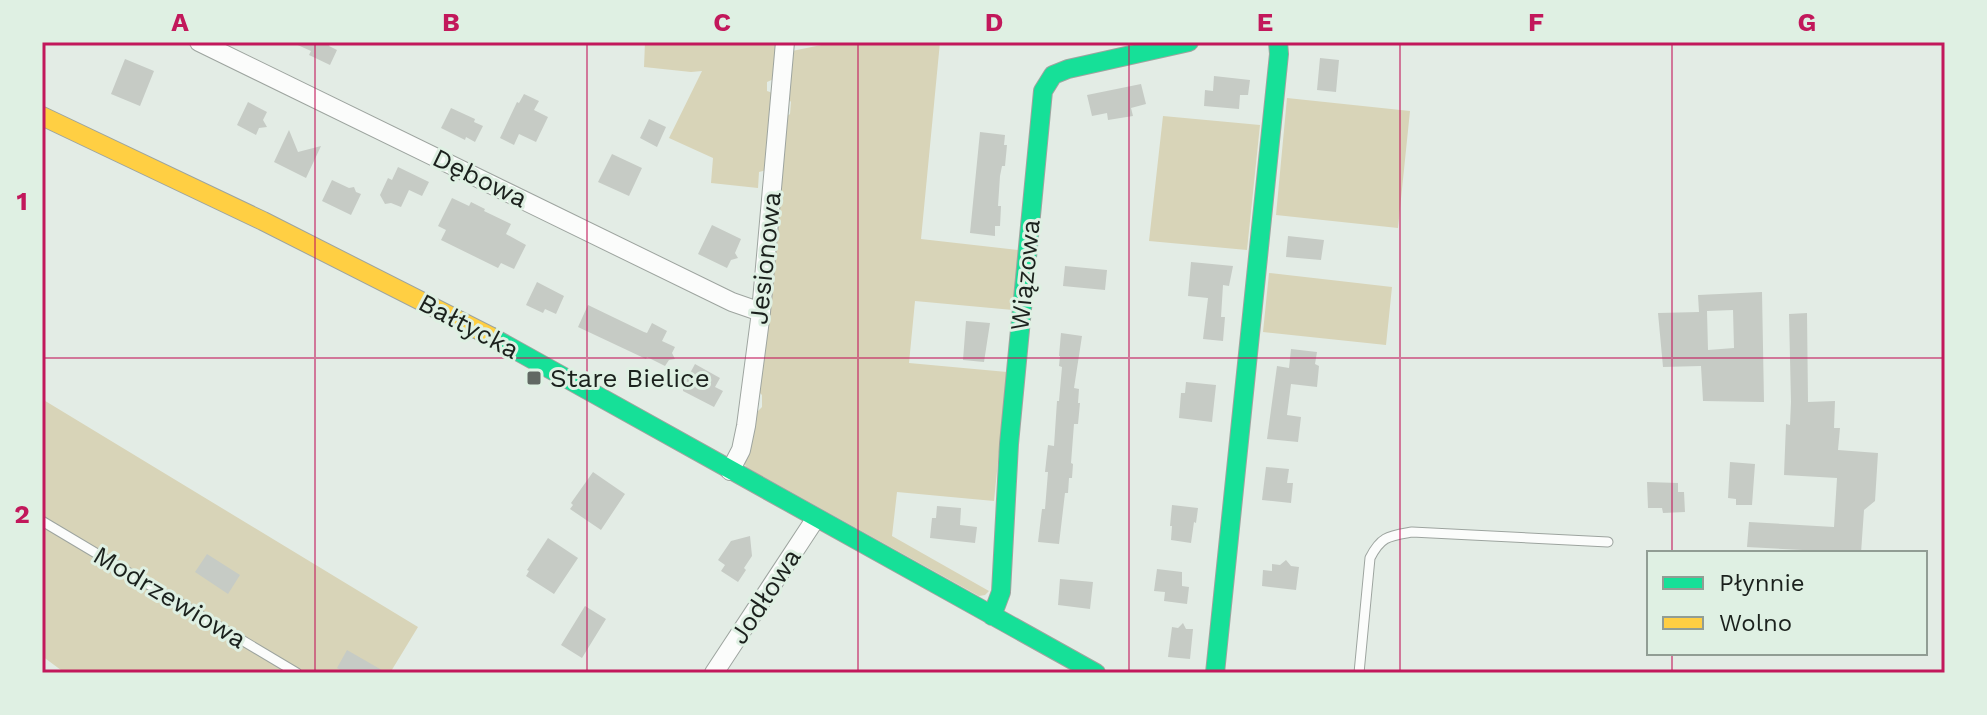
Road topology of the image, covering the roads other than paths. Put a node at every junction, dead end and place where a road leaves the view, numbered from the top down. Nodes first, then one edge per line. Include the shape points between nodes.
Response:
1 (199, 42) edge
2 (785, 42) edge
3 (1189, 42) edge
4 (1278, 42) edge
5 (42, 116) edge
6 (761, 312) junction
7 (730, 471) junction
8 (816, 518) junction
9 (42, 521) edge
10 (1608, 542) dead end
11 (992, 616) junction
12 (297, 673) edge
13 (714, 673) edge
14 (1096, 673) edge
15 (1215, 673) edge
16 (1359, 673) edge

1 - 6 street, Dębowa
2 - 6 street, Jesionowa
3 - 11 street, Wiązowa via 1068,69 1053,75 1043,91 1009,444 1001,592
4 - 15 street
5 - 7 street, Bałtycka via 486,334
6 - 7 street, Jesionowa via 746,426
7 - 8 street, Bałtycka
8 - 11 street, Bałtycka
8 - 13 street, Jodłowa
9 - 12 lane, Modrzewiowa
10 - 16 lane via 1412,532 1391,536 1377,544 1370,558
11 - 14 street, Bałtycka

